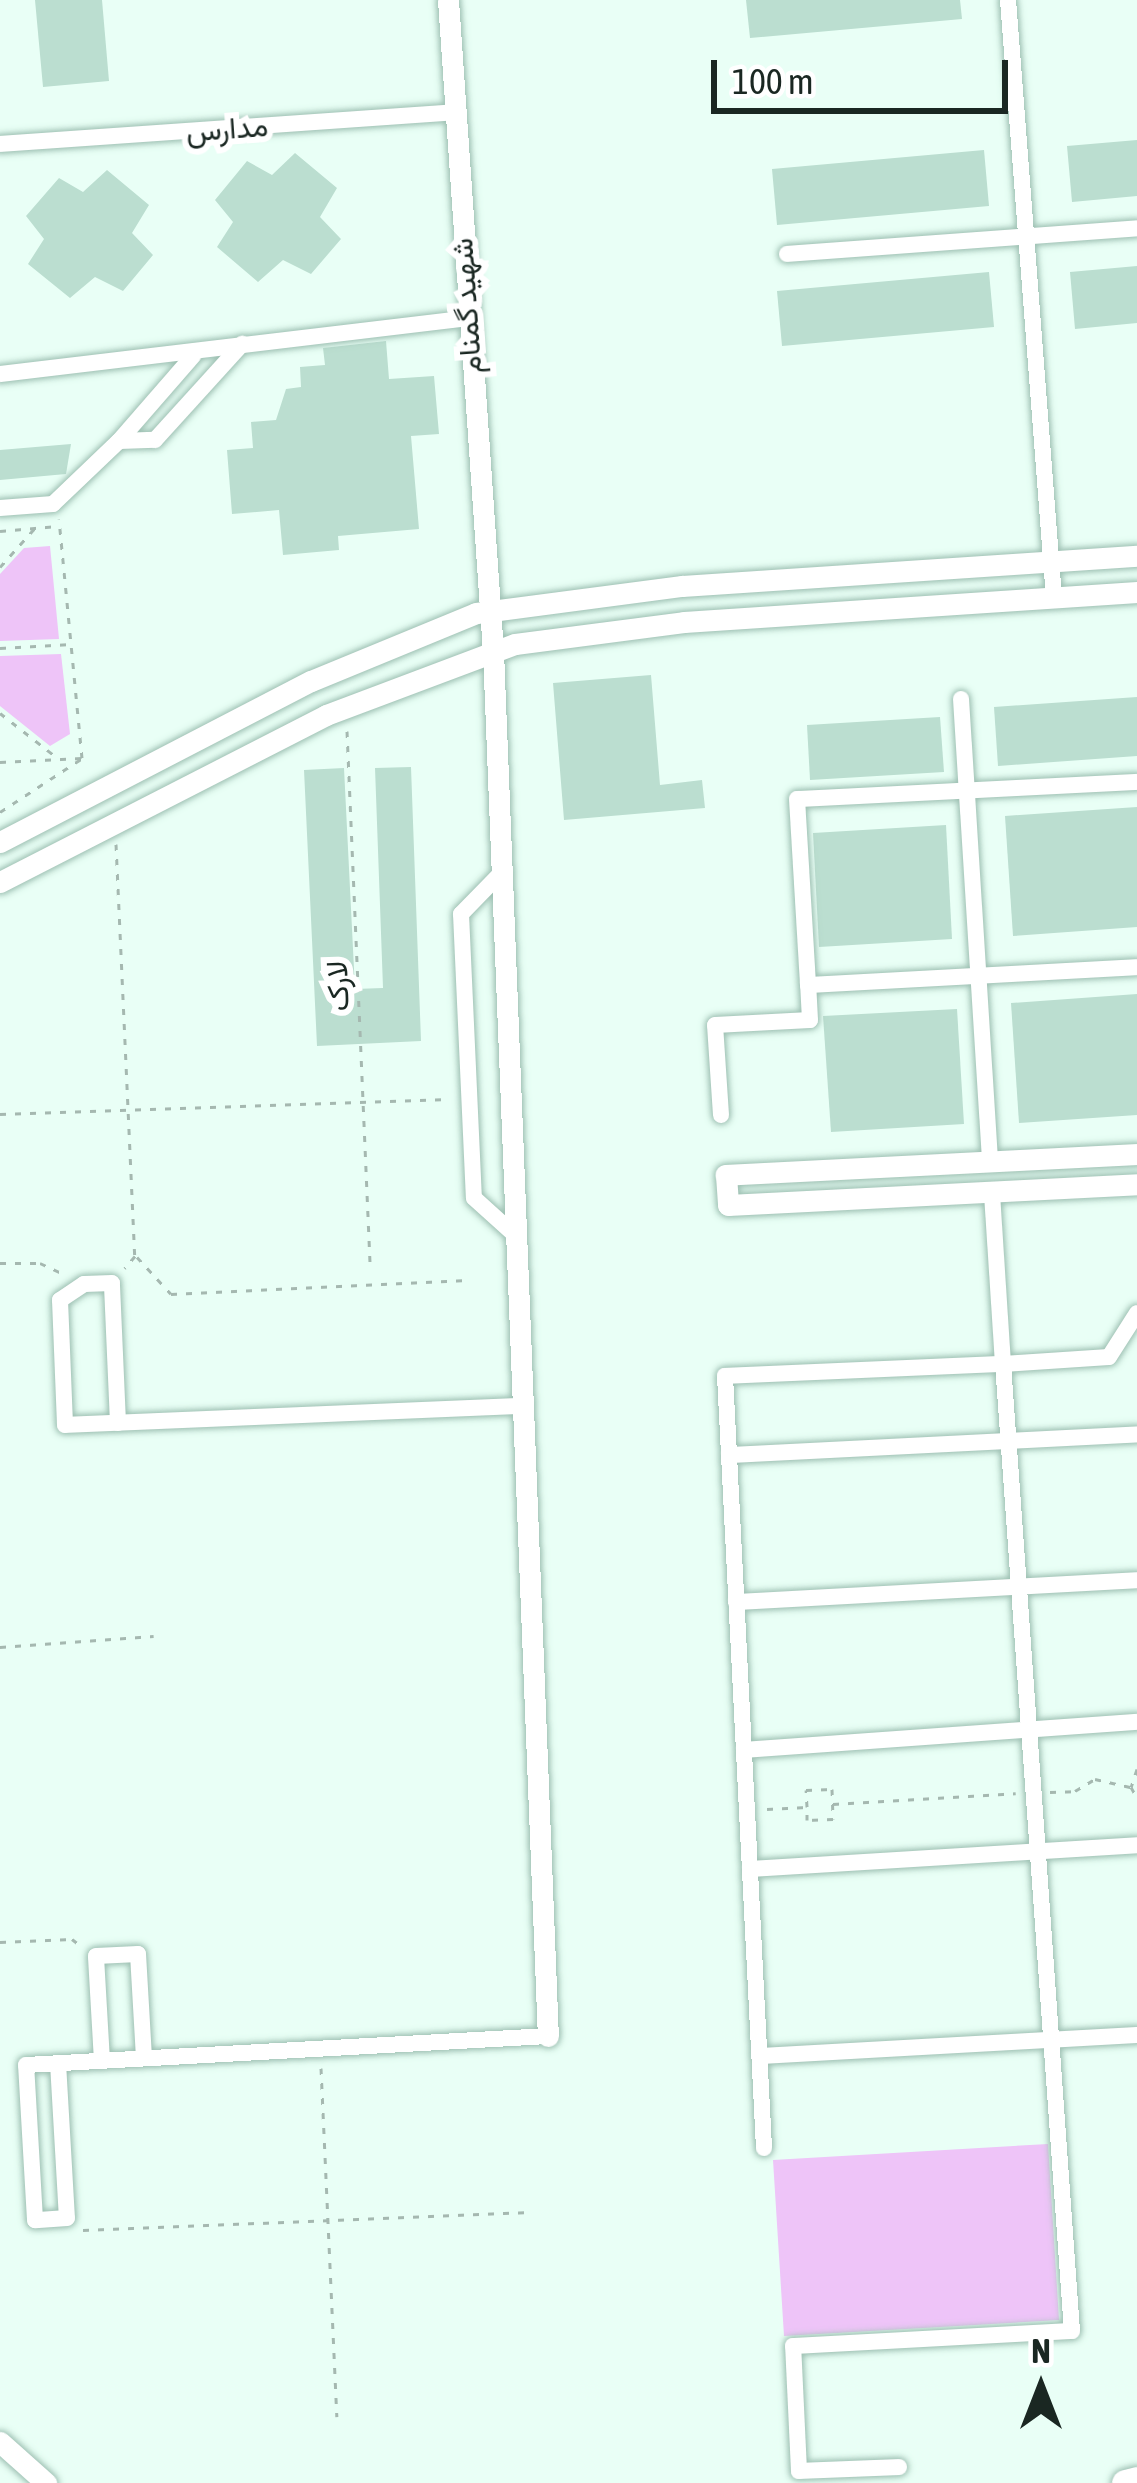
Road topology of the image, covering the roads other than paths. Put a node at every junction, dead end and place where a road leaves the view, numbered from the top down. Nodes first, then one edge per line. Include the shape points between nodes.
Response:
1 (448, 0) edge
2 (1008, 0) edge
3 (454, 112) junction
4 (0, 144) edge
5 (1137, 228) edge
6 (1026, 236) junction
7 (787, 254) dead end
8 (467, 318) junction
9 (242, 344) junction
10 (194, 356) junction
11 (0, 374) edge
12 (118, 441) junction
13 (0, 508) edge
14 (1137, 556) edge
15 (1051, 561) junction
16 (1137, 592) edge
17 (1054, 598) junction
18 (488, 611) junction
19 (493, 651) junction
20 (961, 699) dead end
21 (1137, 782) edge
22 (967, 791) junction
23 (0, 842) edge
24 (500, 874) junction
25 (0, 882) edge
26 (1137, 967) edge
27 (978, 976) junction
28 (808, 985) junction
29 (721, 1115) dead end
30 (1137, 1154) edge
31 (990, 1162) junction
32 (1137, 1184) edge
33 (992, 1192) junction
34 (514, 1235) junction
35 (1137, 1313) edge
36 (1003, 1364) junction
37 (521, 1406) junction
38 (118, 1423) junction
39 (1137, 1434) edge
40 (1009, 1441) junction
41 (729, 1455) junction
42 (1137, 1580) edge
43 (1019, 1587) junction
44 (736, 1602) junction
45 (1137, 1722) edge
46 (1029, 1730) junction
47 (744, 1750) junction
48 (1137, 1845) edge
49 (1038, 1851) junction
50 (750, 1869) junction
51 (1137, 2035) edge
52 (548, 2036) joint
53 (1051, 2040) junction
54 (760, 2056) junction
55 (143, 2058) junction
56 (102, 2061) junction
57 (58, 2063) junction
58 (764, 2148) dead end
59 (0, 2442) edge
60 (899, 2467) dead end
61 (1137, 2480) edge
62 (46, 2483) edge
63 (1125, 2483) edge

1 - 3 street, شهید گمنام
2 - 6 street
3 - 4 street, مدارس
3 - 8 street, شهید گمنام
5 - 6 street
6 - 7 street
6 - 15 street
8 - 9 street
8 - 18 street, شهید گمنام
9 - 10 street
9 - 12 street via 155,440
10 - 11 street
10 - 12 street
12 - 13 street via 53,503
14 - 15 street
15 - 17 street
15 - 18 street via 682,586
16 - 17 street
17 - 19 street via 684,622
18 - 19 street, شهید گمنام
18 - 23 street via 310,681
19 - 24 street, شهید گمنام
19 - 25 street via 346,707
20 - 22 street
21 - 22 street
22 - 27 street
22 - 28 street via 797,799
24 - 34 street, شهید گمنام
24 - 34 street via 461,914 474,1198
26 - 27 street
27 - 28 street
27 - 31 street
28 - 29 street via 810,1020 715,1025
30 - 31 street
31 - 33 street
31 - 33 street via 726,1174 728,1205
32 - 33 street
33 - 36 street
34 - 37 street, شهید گمنام
35 - 36 street via 1109,1357
36 - 40 street
36 - 41 street via 725,1376
37 - 38 street
37 - 52 street, شهید گمنام
38 - 38 street via 65,1425 60,1300 84,1284 112,1283
39 - 40 street
40 - 41 street
40 - 43 street
41 - 44 street
42 - 43 street
43 - 44 street
43 - 46 street
44 - 47 street
45 - 46 street
46 - 47 street
46 - 49 street
47 - 50 street
48 - 49 street
49 - 50 street
49 - 53 street
50 - 54 street
51 - 53 street
52 - 55 street
53 - 54 street
53 - 60 street via 1072,2331 793,2346 799,2471
54 - 58 street
55 - 56 street
55 - 56 street via 138,1954 96,1956
56 - 57 street
57 - 57 street via 26,2065 34,2220 67,2218
59 - 62 street
61 - 63 highway

